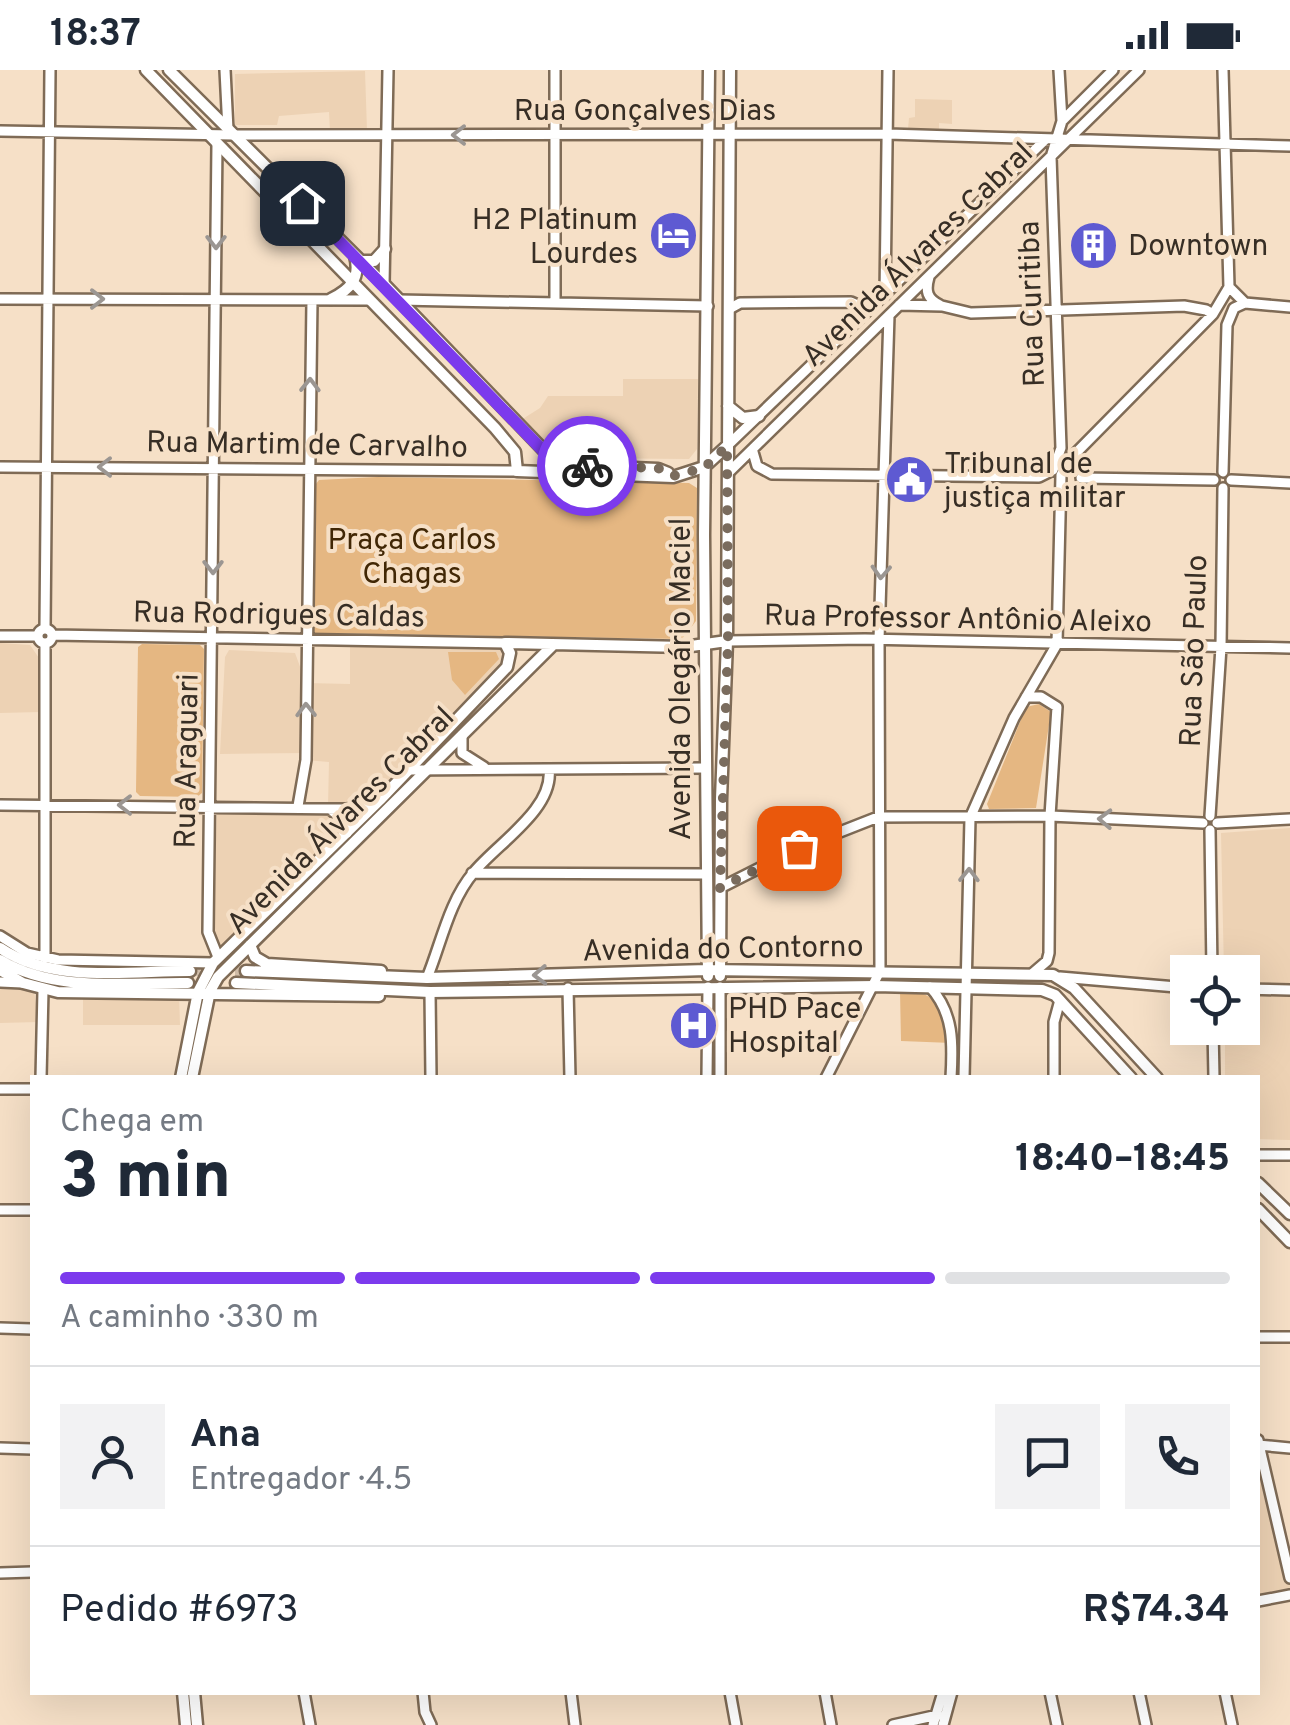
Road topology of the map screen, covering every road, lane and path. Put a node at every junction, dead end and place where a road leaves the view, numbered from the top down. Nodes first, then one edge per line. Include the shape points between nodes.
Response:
1 (50, 70) edge
2 (146, 70) edge
3 (169, 70) edge
4 (225, 70) edge
5 (388, 70) edge
6 (555, 70) edge
7 (709, 70) edge
8 (730, 70) edge
9 (888, 70) edge
10 (1059, 70) edge
11 (1113, 70) edge
12 (1139, 70) edge
13 (1224, 70) edge
14 (1062, 121) junction
15 (1085, 124) junction
16 (0, 131) edge
17 (230, 132) junction
18 (50, 133) junction
19 (708, 134) junction
20 (888, 134) junction
21 (207, 135) junction
22 (388, 135) junction
23 (556, 135) junction
24 (729, 135) junction
25 (1070, 139) junction
26 (1051, 140) junction
27 (217, 144) junction
28 (1223, 146) junction
29 (1290, 146) edge
30 (1052, 157) junction
31 (385, 249) junction
32 (357, 258) junction
33 (886, 261) junction
34 (909, 271) junction
35 (929, 275) junction
36 (353, 283) junction
37 (384, 284) junction
38 (1230, 287) junction
39 (885, 294) junction
40 (0, 299) edge
41 (49, 299) junction
42 (331, 299) junction
43 (216, 300) junction
44 (312, 300) junction
45 (369, 300) junction
46 (399, 300) junction
47 (436, 301) junction
48 (1246, 302) junction
49 (555, 303) junction
50 (708, 306) junction
51 (899, 306) junction
52 (942, 306) junction
53 (1290, 307) edge
54 (729, 309) junction
55 (1055, 312) junction
56 (1213, 314) junction
57 (890, 315) junction
58 (422, 324) junction
59 (854, 324) junction
60 (407, 338) junction
61 (860, 343) junction
62 (886, 355) junction
63 (452, 356) junction
64 (437, 369) junction
65 (728, 406) junction
66 (506, 411) junction
67 (759, 416) junction
68 (491, 424) junction
69 (727, 446) junction
70 (1062, 448) junction
71 (753, 452) junction
72 (1072, 457) junction
73 (0, 467) edge
74 (45, 467) junction
75 (214, 468) junction
76 (704, 468) junction
77 (308, 471) junction
78 (517, 471) junction
79 (728, 473) junction
80 (886, 474) junction
81 (673, 476) junction
82 (1081, 478) dead end
83 (1223, 480) junction
84 (1290, 483) edge
85 (0, 636) edge
86 (45, 636) junction
87 (213, 637) junction
88 (305, 639) junction
89 (879, 640) junction
90 (728, 641) junction
91 (505, 643) junction
92 (1057, 644) junction
93 (553, 645) junction
94 (705, 645) junction
95 (1222, 646) junction
96 (1290, 648) edge
97 (1026, 698) junction
98 (462, 732) junction
99 (426, 768) junction
100 (486, 768) junction
101 (705, 768) junction
102 (549, 769) junction
103 (408, 770) junction
104 (722, 799) junction
105 (380, 800) junction
106 (42, 804) junction
107 (0, 805) edge
108 (210, 805) junction
109 (298, 806) junction
110 (328, 807) junction
111 (1050, 816) junction
112 (878, 817) junction
113 (970, 818) junction
114 (1290, 819) edge
115 (1210, 823) junction
116 (347, 833) junction
117 (472, 873) junction
118 (706, 874) junction
119 (720, 888) junction
120 (304, 892) junction
121 (0, 936) edge
122 (250, 945) junction
123 (0, 948) edge
124 (1212, 955) edge
125 (44, 958) junction
126 (0, 960) edge
127 (215, 960) junction
128 (0, 970) edge
129 (52, 970) junction
130 (714, 970) junction
131 (36, 971) dead end
132 (246, 972) tunnel mouth
133 (880, 972) junction
134 (968, 972) junction
135 (1033, 973) junction
136 (1057, 977) junction
137 (426, 978) junction
138 (0, 982) edge
139 (62, 982) junction
140 (24, 983) junction
141 (236, 983) tunnel mouth
142 (875, 986) junction
143 (1170, 986) edge
144 (714, 987) junction
145 (930, 987) junction
146 (967, 987) junction
147 (568, 988) junction
148 (42, 990) junction
149 (1260, 990) edge
150 (1290, 990) edge
151 (204, 992) junction
152 (430, 992) junction
153 (1060, 1000) junction
154 (1213, 1045) edge
155 (41, 1075) edge
156 (182, 1075) edge
157 (192, 1075) edge
158 (431, 1075) edge
159 (570, 1075) edge
160 (707, 1075) edge
161 (720, 1075) edge
162 (828, 1075) edge
163 (952, 1075) edge
164 (964, 1075) edge
165 (1054, 1075) edge
166 (1129, 1075) edge
167 (1154, 1075) edge
168 (1214, 1075) edge
169 (0, 1088) edge
170 (30, 1089) edge
171 (1260, 1155) edge
172 (1290, 1155) edge
173 (1260, 1184) edge
174 (0, 1210) edge
175 (30, 1210) edge
176 (1260, 1211) edge
177 (1290, 1214) edge
178 (1290, 1242) edge
179 (0, 1328) edge
180 (30, 1329) edge
181 (1260, 1337) edge
182 (1290, 1337) edge
183 (1260, 1444) edge
184 (0, 1448) edge
185 (1290, 1448) edge
186 (30, 1449) edge
187 (1260, 1452) edge
188 (0, 1572) edge
189 (30, 1572) edge
190 (1290, 1578) edge
191 (1290, 1595) edge
192 (1260, 1602) edge
193 (183, 1695) edge
194 (194, 1695) edge
195 (305, 1695) edge
196 (423, 1695) edge
197 (570, 1695) edge
198 (731, 1695) edge
199 (825, 1695) edge
200 (942, 1695) edge
201 (951, 1695) edge
202 (1051, 1695) edge
203 (1140, 1695) edge
204 (1226, 1695) edge
205 (938, 1722) edge
206 (186, 1725) edge
207 (196, 1725) edge
208 (310, 1725) edge
209 (431, 1725) edge
210 (575, 1725) edge
211 (736, 1725) edge
212 (831, 1725) edge
213 (893, 1725) edge
214 (1057, 1725) edge
215 (1146, 1725) edge
216 (1232, 1725) edge

1 - 18 street
2 - 21 main road
3 - 17 main road
4 - 17 street
5 - 22 street
6 - 23 street
7 - 19 main road, Avenida Olegário Maciel
8 - 24 main road, Avenida Olegário Maciel
9 - 20 street
10 - 14 street
11 - 14 street, Avenida Álvares Cabral
12 - 15 street, Avenida Álvares Cabral
13 - 28 street
14 - 15 street
14 - 26 street, Avenida Álvares Cabral
15 - 25 street, Avenida Álvares Cabral
16 - 18 street, Rua Gonçalves Dias
17 - 21 street, Rua Gonçalves Dias
17 - 22 street, Rua Gonçalves Dias
17 - 27 main road
17 - 32 main road
18 - 21 street, Rua Gonçalves Dias
18 - 41 street
19 - 23 street, Rua Gonçalves Dias
19 - 24 street, Rua Gonçalves Dias
19 - 50 main road, Avenida Olegário Maciel
20 - 24 street, Rua Gonçalves Dias
20 - 26 street, Rua Gonçalves Dias
20 - 33 street
21 - 27 main road
23 -> 22 street, Rua Gonçalves Dias
22 - 31 street
23 - 49 street
24 - 54 main road, Avenida Olegário Maciel
25 - 26 street, Rua Gonçalves Dias
25 - 28 street, Rua Gonçalves Dias
25 - 30 street, Avenida Álvares Cabral
26 - 30 street, Rua Curitiba
26 - 34 street, Avenida Álvares Cabral
27 - 36 main road
27 -> 43 street, Rua Araguari
28 - 29 street, Rua Gonçalves Dias
28 - 38 street
30 - 35 street, Avenida Álvares Cabral
30 - 55 street, Rua Curitiba
31 - 32 main road via 374,261
31 - 37 street
32 - 36 main road
32 - 37 main road
33 - 34 street
33 - 39 street
34 - 39 street, Avenida Álvares Cabral
35 - 51 street, Avenida Álvares Cabral
35 - 52 street via 928,295
36 - 42 main road
36 - 45 main road
37 - 46 main road
38 - 48 street
38 - 56 street
39 - 59 street, Avenida Álvares Cabral
40 - 41 street
41 -> 43 street
41 - 74 street
42 - 44 street
42 - 45 street
43 - 44 street
43 - 75 street, Rua Araguari
77 -> 44 street
45 - 60 main road
46 - 47 street
46 - 58 main road
47 - 49 street
47 - 58 street via 426,307
48 - 53 street
48 - 83 street, Rua São Paulo via 1234,308 1227,325
49 - 50 street
50 - 76 main road, Avenida Olegário Maciel
51 - 52 street
51 - 57 street, Avenida Álvares Cabral
52 - 55 street via 972,313
54 - 59 street via 851,302 861,312
54 - 65 main road, Avenida Olegário Maciel
55 - 56 street via 1184,306
55 - 70 street, Rua Curitiba
56 - 72 street
57 - 61 street, Avenida Álvares Cabral
57 - 62 street
58 - 60 main road
58 - 63 main road
59 - 67 street, Avenida Álvares Cabral
60 - 64 main road
61 - 62 street via 877,342
61 - 71 street, Avenida Álvares Cabral
62 - 80 street
63 - 64 main road
63 - 66 main road
64 - 68 main road
65 - 67 main road via 743,418
65 - 69 main road, Avenida Olegário Maciel
66 - 68 main road
66 - 81 main road, Rua Martim de Carvalho via 558,465 658,468
67 - 69 street, Avenida Álvares Cabral
68 - 78 main road via 515,452
69 - 76 main road, Avenida Álvares Cabral
69 - 79 main road, Avenida Olegário Maciel
70 - 72 street
70 - 80 street via 1047,474
71 - 79 street, Avenida Álvares Cabral
71 - 80 street via 757,466 772,474
72 - 92 street via 1061,475
73 - 74 street, Rua Martim de Carvalho
75 -> 74 street, Rua Martim de Carvalho
74 - 86 street
75 - 77 street, Rua Martim de Carvalho
75 -> 87 street, Rua Araguari
76 - 81 main road, Rua Martim de Carvalho
76 - 94 main road, Avenida Olegário Maciel
77 - 78 street, Rua Martim de Carvalho
77 - 88 street
78 - 81 main road, Rua Martim de Carvalho
79 - 90 main road, Avenida Olegário Maciel
80 -> 89 street
82 - 83 street
83 - 84 street
83 - 95 street, Rua São Paulo
85 - 86 street, Rua Rodrigues Caldas
86 - 87 street, Rua Rodrigues Caldas
86 - 106 street
87 - 88 street, Rua Rodrigues Caldas
87 - 108 street, Rua Araguari
88 - 91 street, Rua Rodrigues Caldas
109 -> 88 street via 306,760
89 - 90 street, Rua Professor Antônio Aleixo
89 - 92 street, Rua Professor Antônio Aleixo
89 - 112 street
90 - 94 main road, Rua Professor Antônio Aleixo
90 - 104 main road, Avenida Olegário Maciel
91 - 93 main road, Rua Professor Antônio Aleixo
91 - 103 main road, Avenida Álvares Cabral via 507,667
92 - 95 street, Rua Professor Antônio Aleixo
92 - 97 street
93 - 94 main road, Rua Professor Antônio Aleixo
93 - 98 main road, Avenida Álvares Cabral
94 - 101 main road, Avenida Olegário Maciel
95 - 96 street, Rua Professor Antônio Aleixo
95 - 115 street, Rua São Paulo
97 - 111 street via 1057,706
97 - 113 street
98 - 99 main road, Avenida Álvares Cabral
98 - 100 street via 462,753
99 - 100 street
99 - 103 street
99 - 120 main road, Avenida Álvares Cabral
100 - 102 street
101 - 102 street
101 - 104 main road via 713,772
101 - 118 main road, Avenida Olegário Maciel
102 - 117 street via 551,784 542,802
103 - 105 main road, Avenida Álvares Cabral
104 - 119 main road, Avenida Olegário Maciel
105 - 110 street
105 - 116 main road, Avenida Álvares Cabral
106 - 107 street
108 -> 106 street
106 - 125 street
108 - 109 street
108 - 127 street, Rua Araguari via 208,932
109 - 110 street
110 - 116 street
111 - 113 street
115 -> 111 street
111 - 135 street via 1049,953
112 - 113 street
112 - 119 street
112 - 133 street
134 -> 113 street
114 - 115 street
115 - 124 street, Rua São Paulo
116 - 120 main road
116 - 127 main road, Avenida Álvares Cabral
117 - 118 street
117 - 137 street
118 - 130 main road, Avenida Olegário Maciel
119 - 130 main road, Avenida Olegário Maciel
120 - 122 main road, Avenida Álvares Cabral
121 - 125 street
122 - 137 main road via 267,964
122 - 151 main road, Avenida Álvares Cabral
123 - 129 main road
125 - 127 street
126 - 139 main road
127 - 151 main road, Avenida Álvares Cabral
128 - 140 main road
129 - 131 street
129 - 139 main road via 189,977
130 - 133 main road, Avenida do Contorno
130 -> 137 main road, Avenida do Contorno
130 - 144 main road, Avenida Olegário Maciel
132 - 137 main road, Avenida do Contorno
133 - 134 main road, Avenida do Contorno
133 - 142 street
134 - 135 main road, Avenida do Contorno
134 - 146 street
135 - 136 main road, Avenida do Contorno
136 - 143 street
136 - 167 main road
138 - 140 street
139 - 140 street
140 - 148 main road
141 - 152 main road, Avenida do Contorno
142 - 144 main road, Avenida do Contorno
142 - 145 main road, Avenida do Contorno
142 - 162 street
144 - 147 main road, Avenida do Contorno
144 - 160 street
144 - 161 street
145 - 146 main road, Avenida do Contorno
145 - 163 street via 948,1016
146 - 153 main road, Avenida do Contorno via 1042,990
146 - 164 street
147 - 152 main road, Avenida do Contorno
147 - 159 street
148 - 151 main road
148 - 155 street
149 - 150 street
151 - 152 main road
151 - 156 main road
151 - 157 main road
152 - 158 street
153 - 165 street
153 - 166 main road
154 - 168 street
169 - 170 street
171 - 172 street
173 - 177 main road
174 - 175 street
176 - 178 main road
179 - 180 street
181 - 182 street
183 - 185 street
184 - 186 street
187 - 190 street
188 - 189 street
191 - 192 street
193 - 206 main road
194 - 207 main road
195 - 208 street
196 - 209 street
197 - 210 street
198 - 211 street
199 - 212 street
200 - 205 street
201 - 205 street
202 - 214 street
203 - 215 street
204 - 216 street
205 - 213 street

